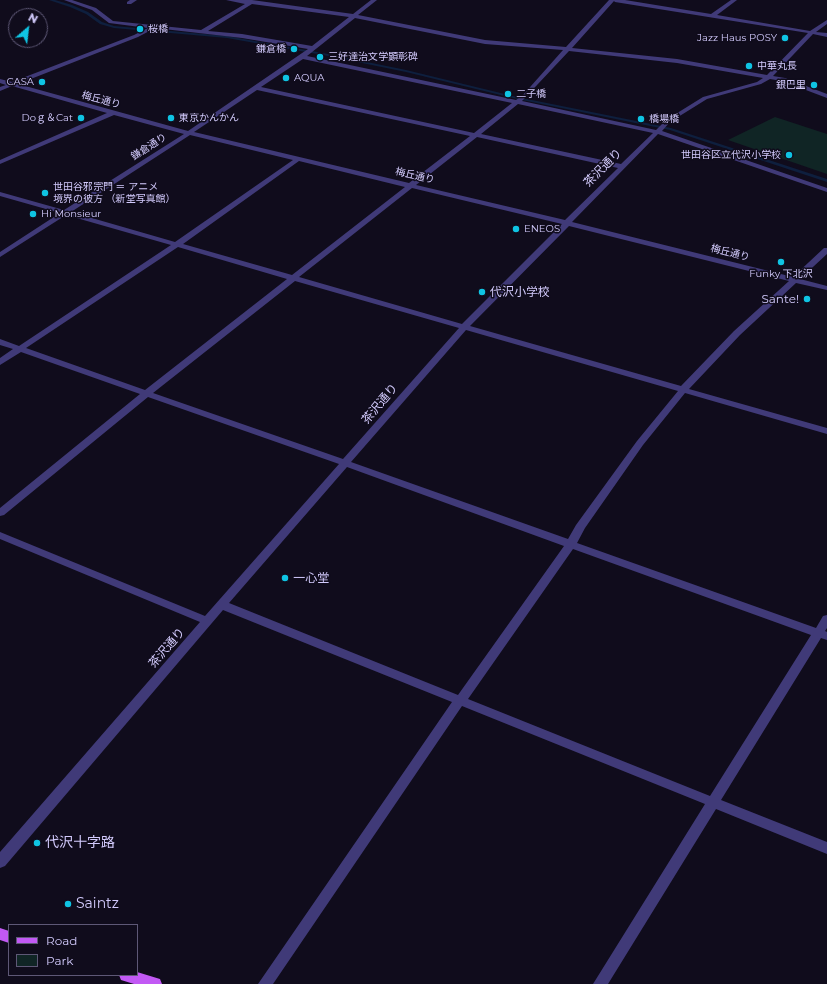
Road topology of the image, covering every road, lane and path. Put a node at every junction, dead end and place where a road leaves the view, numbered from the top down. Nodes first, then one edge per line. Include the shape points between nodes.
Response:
1 (67, 0) edge
2 (229, 0) edge
3 (374, 0) edge
4 (613, 0) edge
5 (734, 0) edge
6 (253, 1) edge
7 (353, 16) junction
8 (712, 16) junction
9 (827, 22) edge
10 (151, 28) junction
11 (202, 32) junction
12 (812, 32) junction
13 (827, 35) edge
14 (567, 49) junction
15 (308, 52) junction
16 (768, 78) junction
17 (0, 81) edge
18 (12, 84) junction
19 (257, 88) junction
20 (0, 89) edge
21 (827, 96) edge
22 (516, 102) junction
23 (113, 113) junction
24 (660, 130) junction
25 (189, 133) junction
26 (475, 134) junction
27 (298, 159) junction
28 (0, 162) edge
29 (624, 167) junction
30 (409, 185) junction
31 (827, 190) edge
32 (0, 194) edge
33 (65, 213) junction
34 (567, 223) junction
35 (176, 245) junction
36 (827, 250) edge
37 (0, 255) edge
38 (294, 277) junction
39 (794, 279) junction
40 (827, 288) edge
41 (465, 326) junction
42 (0, 342) edge
43 (21, 350) junction
44 (0, 362) edge
45 (683, 389) junction
46 (146, 394) junction
47 (827, 431) edge
48 (346, 464) junction
49 (0, 513) edge
50 (0, 535) edge
51 (570, 544) junction
52 (222, 605) junction
53 (827, 619) edge
54 (207, 621) junction
55 (823, 634) edge
56 (460, 700) junction
57 (713, 802) junction
58 (827, 848) edge
59 (0, 862) edge
60 (129, 976) edge
61 (154, 984) edge
62 (265, 984) edge
63 (600, 984) edge

1 - 10 street via 94,9 111,22
2 - 6 street
3 - 7 street, 鎌倉通り
4 - 8 street
4 - 14 street
5 - 8 street
6 - 7 street
6 - 11 street
7 - 14 street via 485,42
7 - 15 street, 鎌倉通り
8 - 12 street
9 - 12 street, 茶沢通り
10 - 11 street
10 - 18 street
11 - 15 street via 242,36
12 - 13 street
12 - 16 street, 茶沢通り
14 - 16 street via 677,61
14 - 22 street via 525,96
15 - 19 street, 鎌倉通り
15 - 22 street
16 - 21 street via 783,79
16 - 24 street, 茶沢通り via 705,98 673,118
17 - 18 street, 梅丘通り
18 - 20 street
18 - 23 street, 梅丘通り
19 - 25 street, 鎌倉通り
19 - 26 street
22 - 24 street
22 - 26 street
23 - 25 street, 梅丘通り
23 - 28 street
24 - 29 street, 茶沢通り
24 - 31 street
25 - 27 street, 梅丘通り
25 - 33 street, 鎌倉通り
26 - 29 street
26 - 30 street
27 - 30 street, 梅丘通り
27 - 35 street
29 - 34 street, 茶沢通り
30 - 34 street, 梅丘通り
30 - 38 street
32 - 33 street
33 - 35 street
33 - 37 street, 鎌倉通り
34 - 39 street, 梅丘通り
34 - 41 street, 茶沢通り
35 - 38 street
35 - 43 street
36 - 39 street
38 - 41 street
38 - 46 street
39 - 40 street, 梅丘通り
39 - 45 street
41 - 45 street
41 - 48 street, 茶沢通り
42 - 43 street
43 - 44 street
43 - 46 street
45 - 47 street
45 - 51 street via 640,443
46 - 48 street
46 - 49 street
48 - 51 street
48 - 52 street, 茶沢通り
50 - 54 street
51 - 55 street
51 - 56 street
52 - 54 street, 茶沢通り
52 - 56 street
53 - 55 street
54 - 59 street, 茶沢通り
55 - 57 street
56 - 57 street
56 - 62 street
57 - 58 street
57 - 63 street
60 - 61 main road

